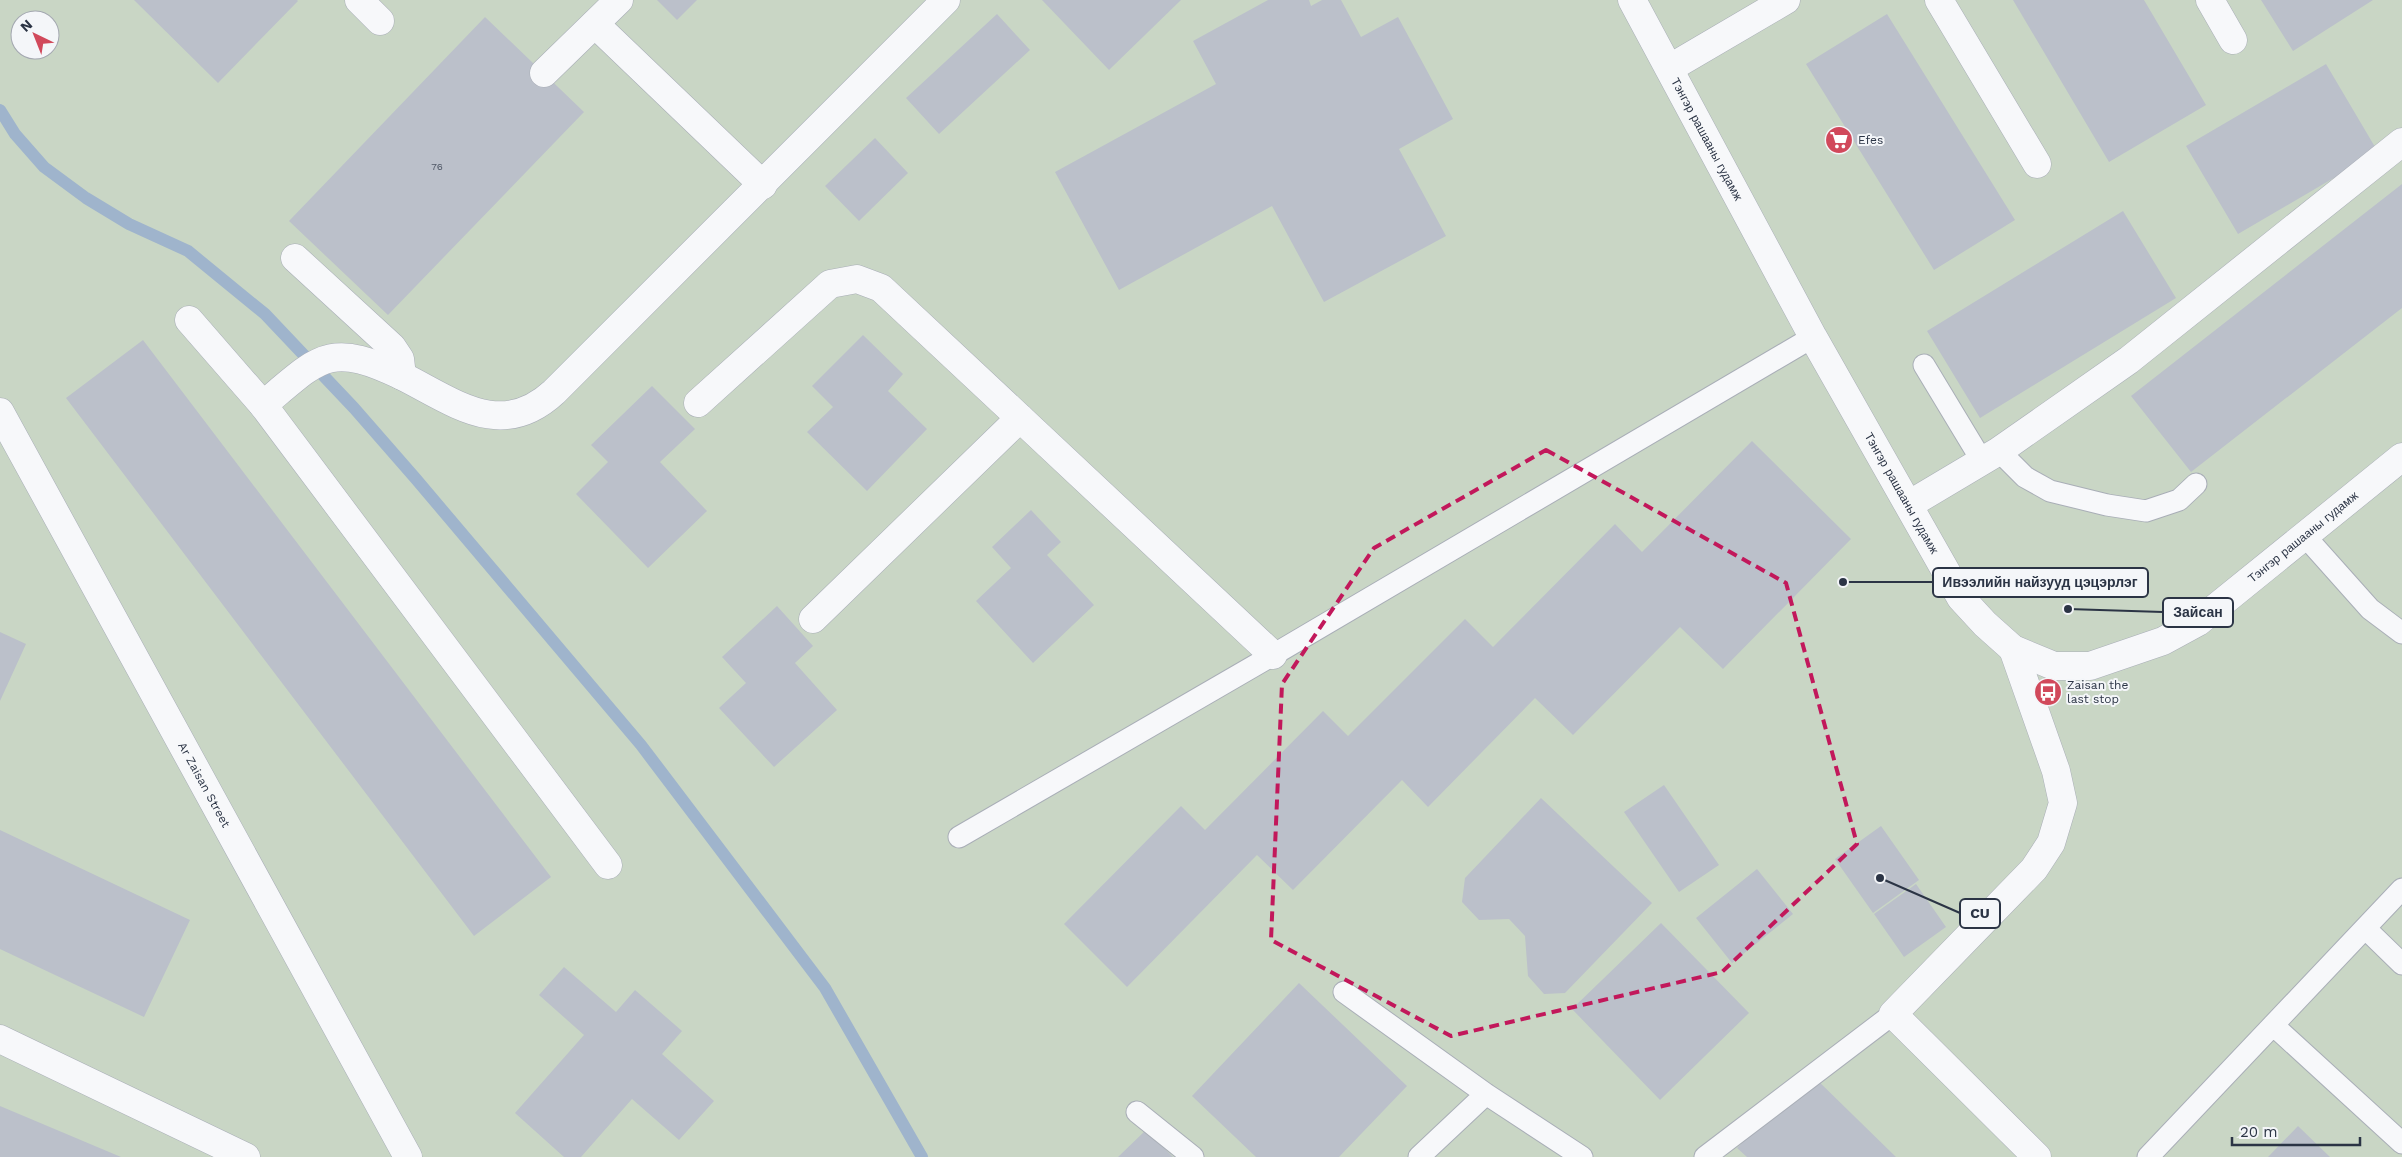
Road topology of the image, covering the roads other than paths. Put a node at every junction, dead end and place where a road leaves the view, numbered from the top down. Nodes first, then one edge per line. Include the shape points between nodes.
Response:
1 (359, 0) edge
2 (619, 0) edge
3 (946, 0) edge
4 (1632, 0) edge
5 (1786, 0) edge
6 (1939, 0) edge
7 (2210, 0) edge
8 (380, 21) dead end
9 (595, 24) junction
10 (2233, 40) dead end
11 (1670, 68) junction
12 (544, 73) dead end
13 (2402, 142) edge
14 (2037, 164) dead end
15 (762, 185) junction
16 (294, 258) dead end
17 (188, 320) dead end
18 (1813, 338) junction
19 (1924, 365) dead end
20 (402, 376) junction
21 (698, 403) dead end
22 (263, 405) junction
23 (0, 412) edge
24 (1020, 418) junction
25 (1990, 456) junction
26 (2402, 457) edge
27 (2196, 484) dead end
28 (1910, 504) junction
29 (2304, 535) junction
30 (813, 619) dead end
31 (2402, 633) edge
32 (2012, 649) junction
33 (1273, 655) junction
34 (959, 837) dead end
35 (608, 864) dead end
36 (2402, 889) edge
37 (2365, 928) junction
38 (2402, 964) edge
39 (1344, 992) dead end
40 (1892, 1014) junction
41 (2274, 1025) junction
42 (0, 1040) edge
43 (1486, 1094) junction
44 (1137, 1112) dead end
45 (2402, 1143) edge
46 (246, 1157) edge
47 (408, 1157) edge
48 (1194, 1157) edge
49 (1420, 1157) edge
50 (1582, 1157) edge
51 (1706, 1157) edge
52 (2036, 1157) edge
53 (2148, 1157) edge

1 - 8 street
2 - 9 street
3 - 15 street
4 - 11 street, Тэнгэр рашааны гудамж
5 - 11 street
6 - 14 street
7 - 10 street
9 - 12 street
9 - 15 street
11 - 18 street, Тэнгэр рашааны гудамж
13 - 25 street via 2130,360
15 - 20 street via 538,405 506,416 485,416
16 - 20 street via 392,347 400,359
17 - 22 street
18 - 28 street, Тэнгэр рашааны гудамж
18 - 33 lane
19 - 25 lane
20 - 22 street via 375,363 339,356 327,358 315,362
21 - 24 street via 830,284 857,279 881,288
22 - 35 street
23 - 47 street, Ar Zaisan Street
24 - 30 street
24 - 33 street
25 - 27 lane via 2050,491 2146,511 2179,500
25 - 28 street
26 - 29 street, Тэнгэр рашааны гудамж
28 - 32 street, Тэнгэр рашааны гудамж via 1961,598
29 - 31 lane via 2370,609
29 - 32 street, Тэнгэр рашааны гудамж via 2198,622 2163,641 2090,666 2054,666
32 - 40 street via 2056,772 2063,803 2051,842 2034,870
33 - 34 lane
36 - 37 lane
37 - 38 lane
37 - 41 lane
39 - 43 lane
40 - 51 lane
40 - 52 street
41 - 45 lane
41 - 53 lane
42 - 46 street
43 - 49 lane
43 - 50 lane
44 - 48 lane

